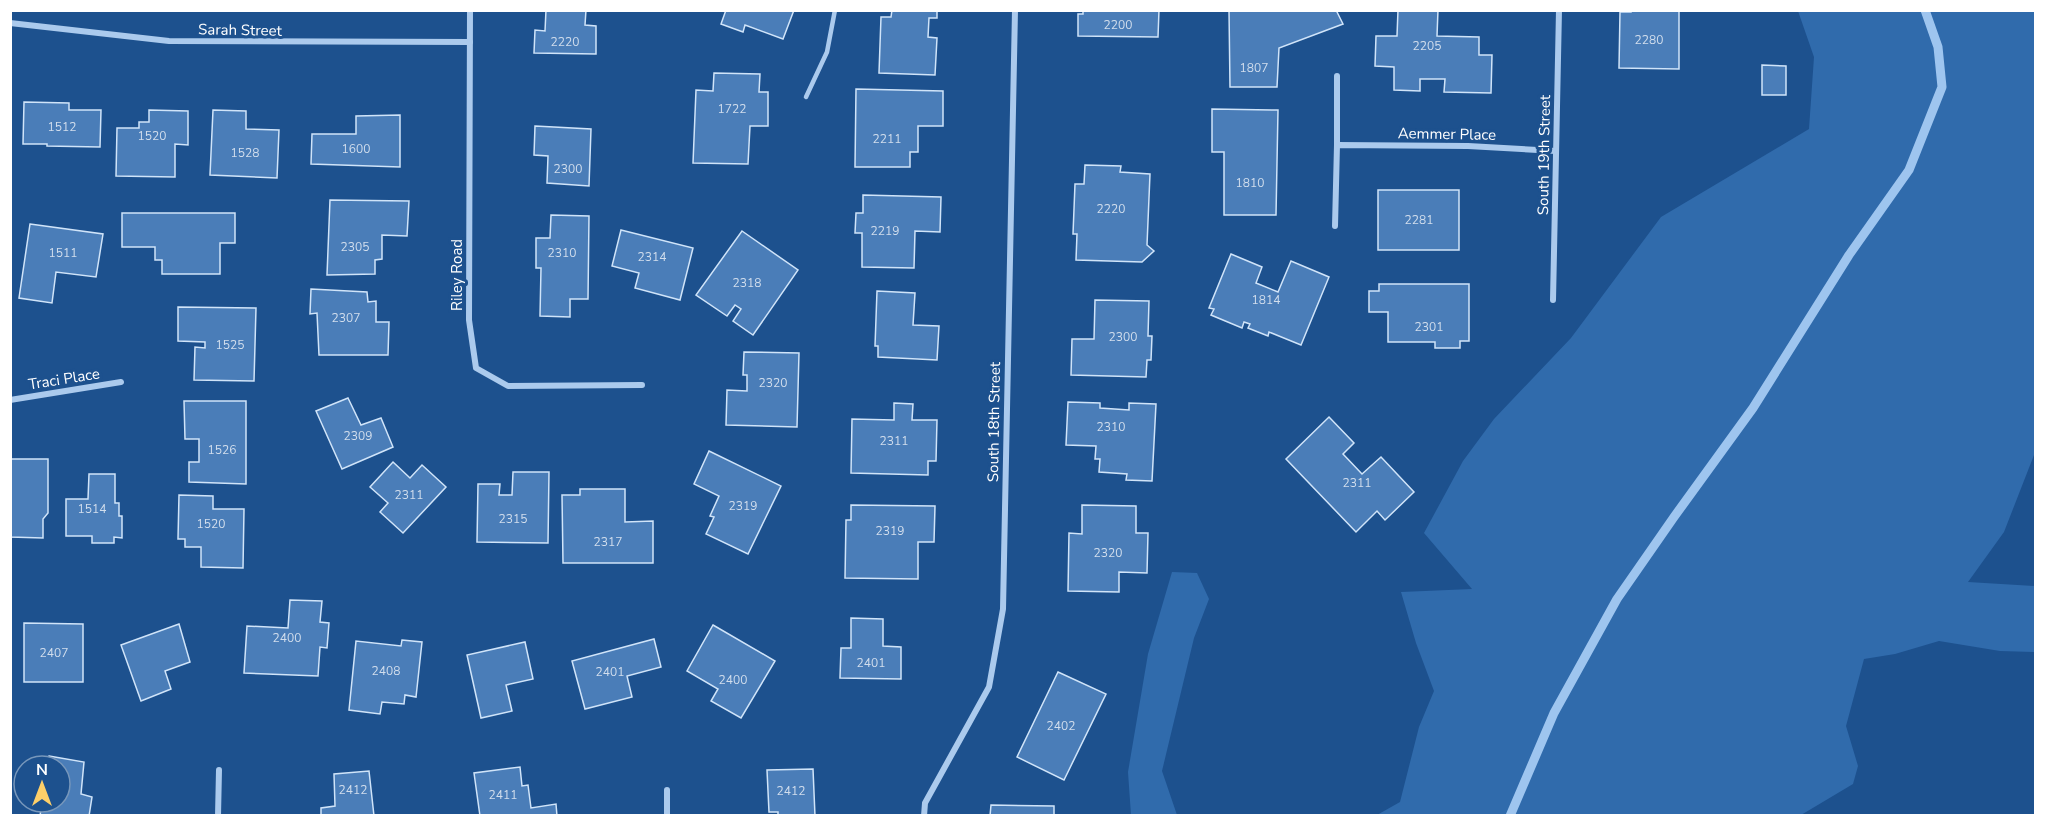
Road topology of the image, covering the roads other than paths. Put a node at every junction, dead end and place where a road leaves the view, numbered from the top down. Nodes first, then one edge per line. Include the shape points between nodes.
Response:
1 (470, 10) edge
2 (835, 10) edge
3 (1015, 10) edge
4 (1559, 10) edge
5 (10, 23) edge
6 (470, 42) junction
7 (1337, 76) dead end
8 (806, 98) dead end
9 (1337, 145) junction
10 (1556, 151) junction
11 (1335, 226) dead end
12 (1554, 300) dead end
13 (120, 382) dead end
14 (642, 385) dead end
15 (10, 400) edge
16 (219, 770) dead end
17 (667, 790) dead end
18 (218, 816) edge
19 (667, 816) edge
20 (924, 816) edge

1 - 6 street, Riley Road
2 - 8 lane via 827,52
3 - 20 street, South 18th Street via 1003,609 989,687 925,802
4 - 10 street, South 19th Street
5 - 6 street, Sarah Street via 169,41
6 - 14 street, Riley Road via 469,320 476,368 508,386
7 - 9 street
9 - 10 street, Aemmer Place
9 - 11 street
10 - 12 street, South 19th Street
13 - 15 street, Traci Place
16 - 18 street
17 - 19 street

